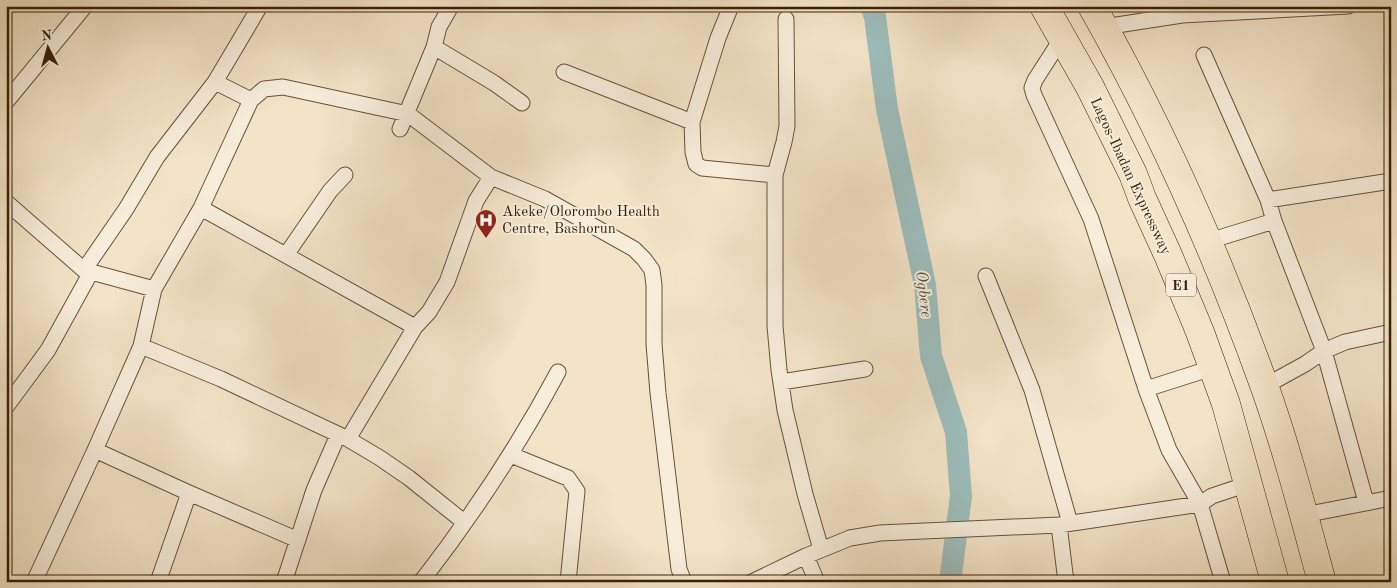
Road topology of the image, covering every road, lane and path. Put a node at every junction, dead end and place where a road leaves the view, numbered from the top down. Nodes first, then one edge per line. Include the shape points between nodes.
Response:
1 (85, 6) edge
2 (260, 6) edge
3 (451, 6) edge
4 (732, 6) edge
5 (1044, 6) edge
6 (1348, 6) edge
7 (1325, 7) edge
8 (1098, 16) edge
9 (786, 19) dead end
10 (1062, 38) junction
11 (434, 47) junction
12 (1204, 55) dead end
13 (564, 72) dead end
14 (215, 82) junction
15 (251, 100) junction
16 (6, 102) edge
17 (522, 103) dead end
18 (408, 114) junction
19 (692, 122) junction
20 (400, 129) dead end
21 (345, 175) dead end
22 (775, 175) junction
23 (491, 176) junction
24 (1391, 181) edge
25 (1268, 200) junction
26 (6, 202) edge
27 (200, 208) junction
28 (1274, 222) junction
29 (1210, 241) junction
30 (286, 255) junction
31 (88, 271) junction
32 (986, 276) dead end
33 (154, 289) junction
34 (415, 327) junction
35 (1391, 332) edge
36 (141, 346) junction
37 (1324, 351) junction
38 (1212, 368) junction
39 (865, 369) dead end
40 (558, 372) dead end
41 (781, 382) junction
42 (1265, 386) junction
43 (1146, 389) junction
44 (6, 408) edge
45 (343, 437) junction
46 (95, 450) junction
47 (510, 454) junction
48 (1248, 484) junction
49 (188, 493) junction
50 (1391, 498) edge
51 (1366, 502) junction
52 (1200, 504) junction
53 (1304, 515) junction
54 (464, 522) junction
55 (1064, 524) junction
56 (298, 540) junction
57 (821, 549) junction
58 (806, 556) junction
59 (34, 582) edge
60 (158, 582) edge
61 (284, 582) edge
62 (421, 582) edge
63 (568, 582) edge
64 (684, 582) edge
65 (752, 582) edge
66 (818, 582) edge
67 (1066, 582) edge
68 (1223, 582) edge
69 (1275, 582) edge
70 (1322, 582) edge

1 - 16 street
2 - 14 street
3 - 11 street via 439,27
4 - 19 street via 718,38
5 - 10 highway, Lagos-Ibadan Expressway / E1
6 - 7 street
7 - 8 street
8 - 29 highway via 1159,131
9 - 22 street via 787,126
10 - 38 highway, Lagos-Ibadan Expressway / E1 via 1133,174
10 - 43 street via 1032,88 1091,219
11 - 17 street
11 - 18 street
12 - 25 street
13 - 19 street
14 - 15 street
14 - 31 street via 156,157
15 - 18 street via 264,89 283,87
15 - 27 street
18 - 20 street
18 - 23 street
19 - 22 street via 693,152 696,164 702,168
21 - 30 street via 330,190
22 - 41 street via 775,326
23 - 34 street via 473,209 447,282 429,312
23 - 64 street via 545,199 634,249 652,270 658,393 679,569
24 - 25 street
25 - 28 street
26 - 31 street
27 - 30 street
27 - 33 street
28 - 29 street
28 - 37 street
29 - 42 highway
30 - 34 street
31 - 33 street
31 - 44 street via 48,350
32 - 55 street via 1032,390
33 - 36 street
34 - 45 street
35 - 37 street via 1345,342
36 - 45 street via 221,379
36 - 46 street
37 - 42 street
37 - 51 street
38 - 43 street
38 - 48 highway, Lagos-Ibadan Expressway / E1 via 1226,404
39 - 41 street
40 - 47 street
41 - 57 street via 805,494
42 - 53 highway
43 - 52 street via 1169,450
45 - 54 street via 409,478
45 - 56 street via 314,490
46 - 49 street
46 - 59 street
47 - 54 street
47 - 63 street via 568,478 577,491
48 - 52 street via 1212,496
48 - 69 highway, Lagos-Ibadan Expressway / E1
49 - 56 street
49 - 60 street
50 - 51 street
51 - 53 street
52 - 55 street
52 - 68 street
53 - 70 highway
54 - 62 street
55 - 57 street via 880,533 850,538
55 - 67 street
56 - 61 street
57 - 58 street
58 - 65 street
58 - 66 street

